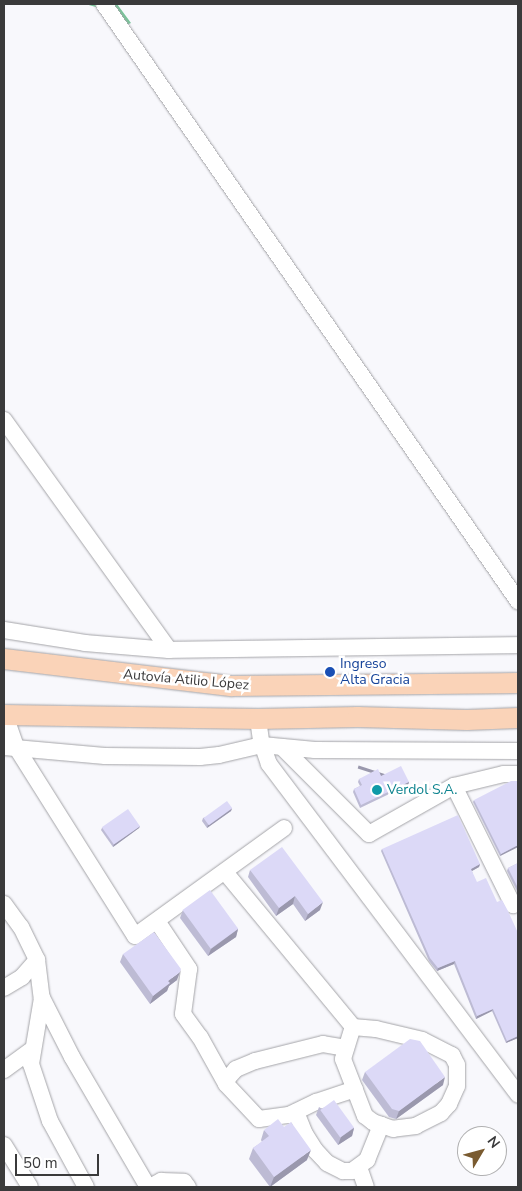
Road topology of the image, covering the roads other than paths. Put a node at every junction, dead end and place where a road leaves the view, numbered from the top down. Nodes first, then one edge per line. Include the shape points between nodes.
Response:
1 (104, 4) edge
2 (4, 420) edge
3 (518, 602) edge
4 (4, 630) edge
5 (518, 645) edge
6 (169, 650) junction
7 (4, 659) edge
8 (518, 682) edge
9 (4, 715) edge
10 (518, 718) edge
11 (258, 719) junction
12 (262, 745) junction
13 (10, 747) edge
14 (282, 747) junction
15 (518, 750) edge
16 (518, 774) edge
17 (454, 786) junction
18 (284, 828) dead end
19 (225, 872) junction
20 (518, 903) edge
21 (4, 904) edge
22 (157, 921) junction
23 (37, 960) junction
24 (4, 988) edge
25 (42, 998) junction
26 (353, 1027) junction
27 (346, 1048) junction
28 (33, 1049) junction
29 (4, 1070) edge
30 (226, 1084) junction
31 (355, 1089) junction
32 (518, 1095) edge
33 (296, 1112) junction
34 (381, 1125) junction
35 (4, 1145) edge
36 (359, 1167) junction
37 (30, 1187) edge
38 (86, 1187) edge
39 (149, 1187) edge
40 (188, 1187) edge
41 (366, 1187) edge

1 - 3 street
2 - 6 street
4 - 6 street via 86,643
5 - 6 street
7 - 8 main road, Autovía Atilio López via 232,686
9 - 11 main road
9 - 13 street
10 - 11 main road
11 - 12 street
12 - 13 street via 200,757 106,756
12 - 14 street
12 - 32 street via 269,764
13 - 22 street via 136,936
14 - 15 street
14 - 17 street via 369,834
16 - 17 street via 504,774
17 - 20 street via 513,905
18 - 19 street
19 - 22 street
19 - 26 street
21 - 23 street via 21,927
22 - 30 street via 189,969 183,1014 200,1036
23 - 24 street via 22,977
23 - 25 street
25 - 28 street
25 - 39 street via 72,1057
26 - 27 street
26 - 34 street via 376,1028 422,1040 452,1055 457,1065 457,1086 441,1113 416,1126 393,1129
27 - 30 street via 323,1044 255,1061 236,1069
27 - 31 street via 343,1060
28 - 29 street
28 - 38 street via 31,1064 50,1121
30 - 33 street via 259,1118 289,1116
31 - 33 street
31 - 34 street via 365,1116
33 - 36 street via 305,1134 327,1163 343,1171
34 - 36 street via 368,1160
35 - 37 street
36 - 41 street
39 - 40 street via 161,1181 184,1182

